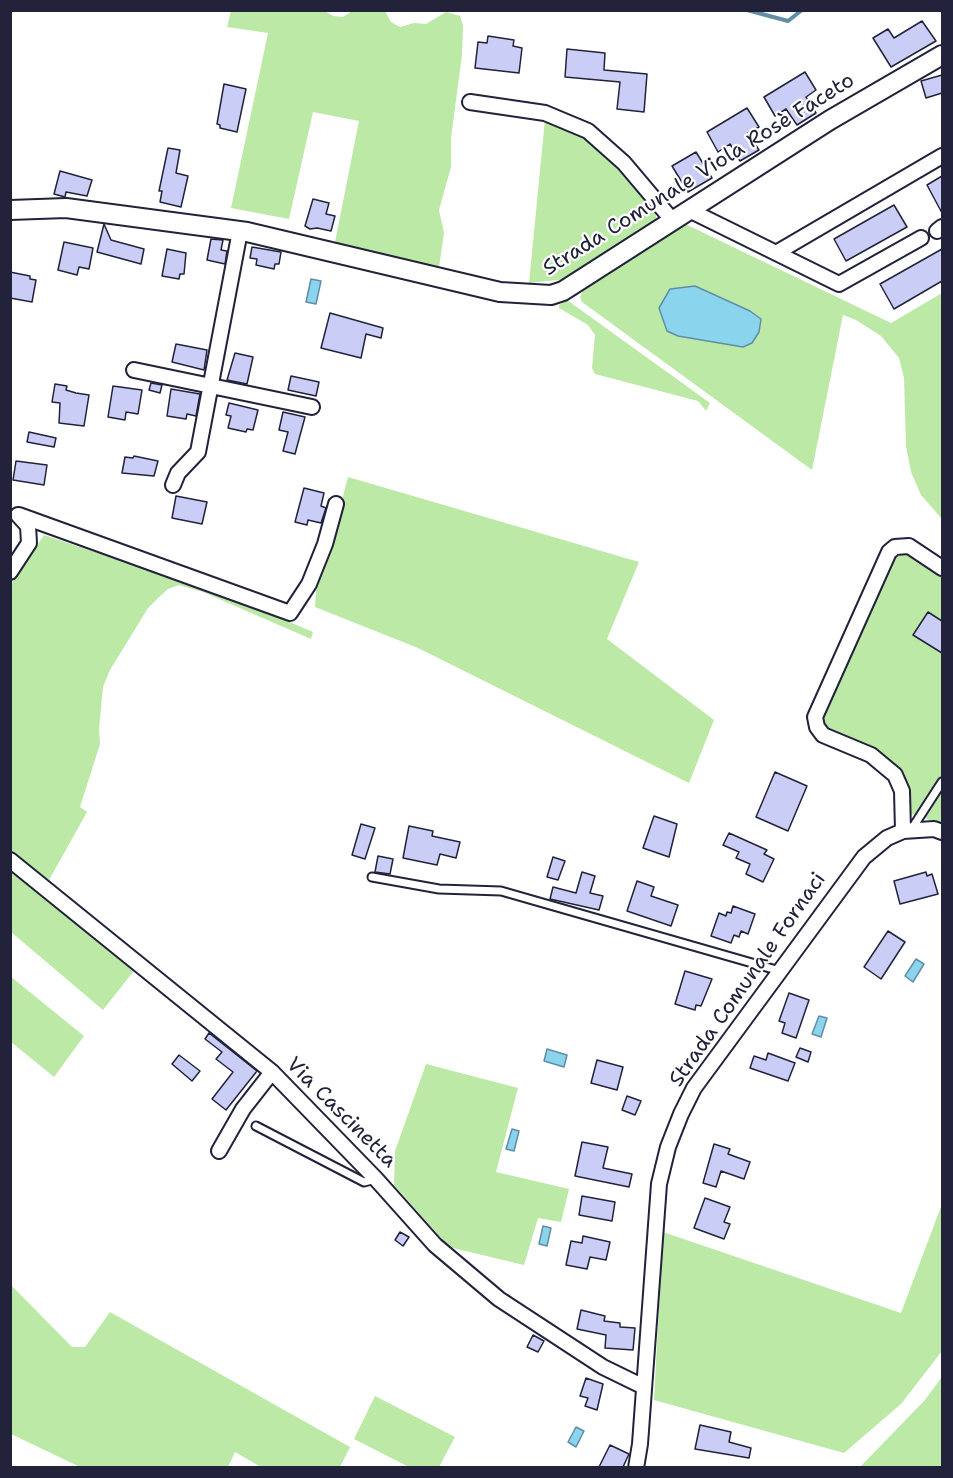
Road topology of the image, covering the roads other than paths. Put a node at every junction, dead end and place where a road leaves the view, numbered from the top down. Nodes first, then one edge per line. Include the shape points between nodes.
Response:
1 (942, 55) edge
2 (470, 102) dead end
3 (942, 156) edge
4 (10, 210) edge
5 (689, 210) junction
6 (673, 221) junction
7 (240, 231) junction
8 (921, 238) dead end
9 (776, 253) junction
10 (134, 370) dead end
11 (212, 387) junction
12 (312, 407) dead end
13 (173, 484) dead end
14 (336, 504) dead end
15 (15, 513) edge
16 (942, 568) edge
17 (10, 572) edge
18 (942, 782) edge
19 (907, 831) junction
20 (942, 831) edge
21 (10, 860) edge
22 (372, 877) dead end
23 (780, 971) junction
24 (272, 1072) junction
25 (256, 1126) dead end
26 (219, 1151) dead end
27 (376, 1179) junction
28 (645, 1387) junction
29 (636, 1467) edge

1 - 5 street, Strada Comunale Viola Rosè Faceto via 830,120
2 - 6 street via 544,113 588,131 624,163
3 - 9 street
4 - 7 street, Strada Comunale Viola Rosè Faceto via 66,208
5 - 6 street, Strada Comunale Viola Rosè Faceto
5 - 9 street
6 - 7 street, Strada Comunale Viola Rosè Faceto via 563,291 536,296 501,292
7 - 11 street
8 - 9 street via 839,284
10 - 11 street
11 - 12 street
11 - 13 street via 198,452
14 - 15 street via 309,584 290,613
15 - 17 street via 28,526 29,543
16 - 19 street via 909,546 889,552 815,717 823,735 870,755 895,775 902,791
18 - 19 lane
19 - 20 street
19 - 23 street, Strada Comunale Fornaci via 887,838 864,857
21 - 24 street, Via Cascinetta
22 - 23 lane via 440,890 501,891
23 - 28 street, Strada Comunale Fornaci via 694,1089 668,1148 659,1184
24 - 26 street via 247,1102
24 - 27 street, Via Cascinetta
25 - 27 lane via 364,1182
27 - 28 street, Via Cascinetta via 435,1245 499,1299 603,1367
28 - 29 street, Strada Comunale Fornaci

